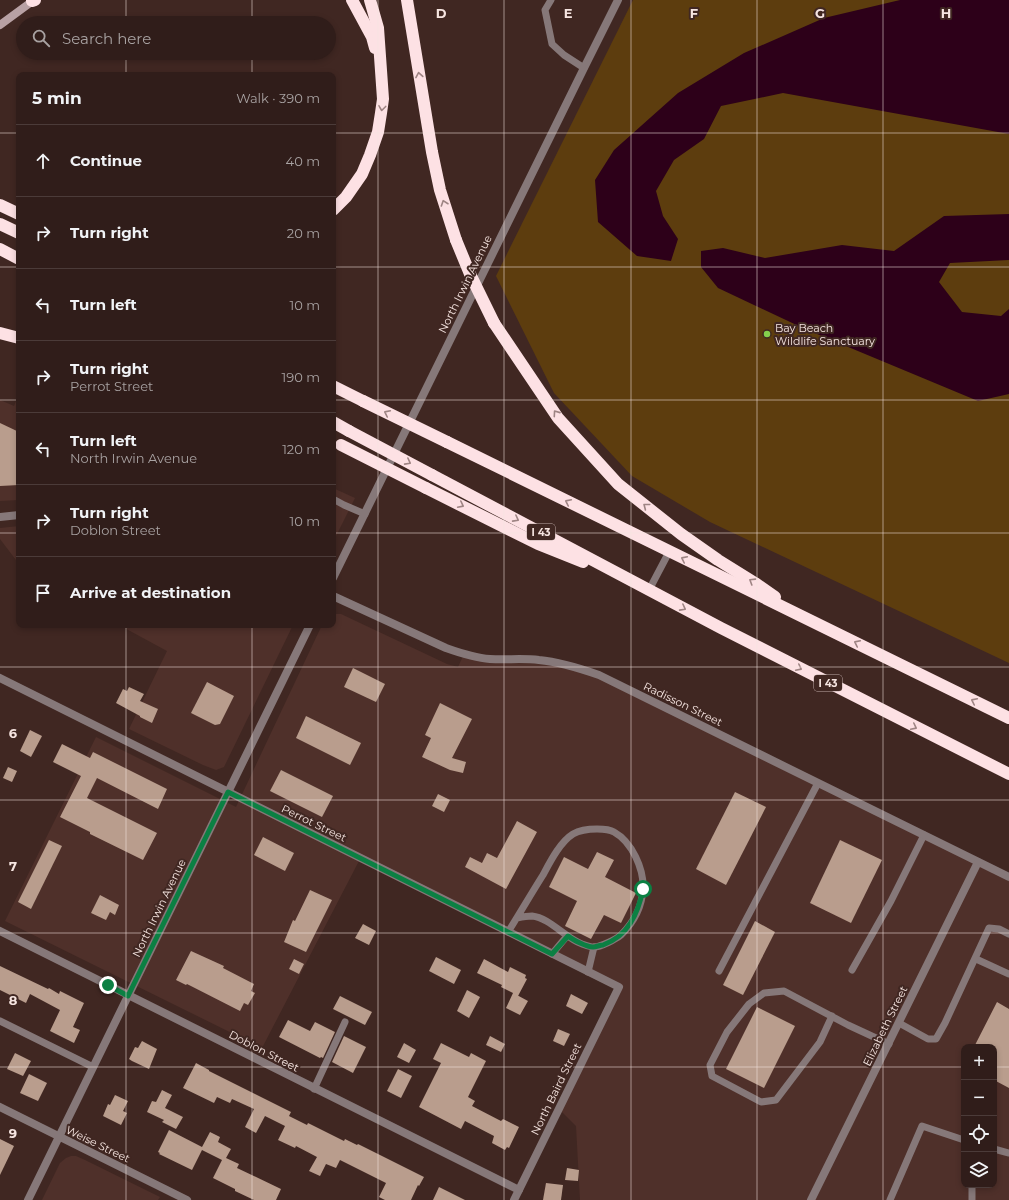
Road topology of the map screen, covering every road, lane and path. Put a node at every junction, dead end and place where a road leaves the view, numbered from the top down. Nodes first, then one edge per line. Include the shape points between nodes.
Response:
1 (34, 0) edge
2 (352, 0) edge
3 (370, 0) edge
4 (551, 0) edge
5 (618, 0) edge
6 (408, 2) edge
7 (0, 25) edge
8 (584, 68) junction
9 (380, 69) junction
10 (0, 205) edge
11 (336, 207) edge
12 (16, 213) edge
13 (0, 224) edge
14 (16, 232) edge
15 (0, 249) edge
16 (16, 257) edge
17 (0, 333) edge
18 (16, 337) edge
19 (336, 388) edge
20 (336, 424) edge
21 (337, 443) edge
22 (336, 501) edge
23 (365, 514) junction
24 (16, 515) edge
25 (0, 517) edge
26 (669, 552) junction
27 (336, 572) edge
28 (649, 590) junction
29 (336, 597) edge
30 (807, 619) junction
31 (309, 628) edge
32 (0, 678) edge
33 (1009, 718) edge
34 (1009, 774) edge
35 (818, 783) junction
36 (228, 792) junction
37 (924, 835) junction
38 (978, 862) junction
39 (1009, 877) edge
40 (517, 918) junction
41 (0, 931) edge
42 (508, 932) junction
43 (1009, 934) edge
44 (568, 936) junction
45 (594, 947) junction
46 (552, 954) junction
47 (976, 959) junction
48 (852, 970) dead end
49 (719, 971) dead end
50 (588, 972) junction
51 (1009, 974) edge
52 (618, 987) joint
53 (128, 996) junction
54 (832, 1016) junction
55 (0, 1021) edge
56 (345, 1022) dead end
57 (899, 1023) junction
58 (888, 1044) junction
59 (93, 1068) junction
60 (314, 1089) junction
61 (0, 1107) edge
62 (59, 1136) junction
63 (961, 1139) edge
64 (997, 1150) edge
65 (1009, 1153) edge
66 (972, 1188) edge
67 (519, 1190) junction
68 (28, 1200) edge
69 (187, 1200) edge
70 (514, 1200) edge
71 (811, 1200) edge
72 (890, 1200) edge
73 (972, 1200) edge

1 - 7 main road
2 - 9 highway via 372,37
3 - 9 highway via 378,28
4 - 8 lane via 545,10 552,44 564,56
5 - 8 street, North Irwin Avenue
30 -> 6 highway, bridge via 681,534 618,484 558,418 494,322 456,240 440,190
8 - 23 street, North Irwin Avenue
9 -> 11 highway via 383,99 378,132 362,174
10 - 12 highway
13 - 14 highway
15 - 16 highway
17 - 18 highway
26 -> 19 highway, bridge
20 -> 28 highway, I 43, bridge
21 -> 28 highway, bridge via 538,544
22 - 23 lane
23 - 27 street, North Irwin Avenue
24 - 25 street
26 - 28 lane
30 -> 26 highway
28 -> 34 highway, I 43 via 844,692
29 - 35 street, Radisson Street via 464,654 488,659 561,663 599,675
33 -> 30 highway
31 - 36 street, North Irwin Avenue
32 - 36 street, Perrot Street
35 - 37 street, Radisson Street
35 - 49 lane
36 - 42 street, Perrot Street
36 - 53 street, North Irwin Avenue
37 - 38 street, Radisson Street
37 - 48 lane
38 - 39 street, Radisson Street
38 - 57 street, Elizabeth Street
40 - 42 lane
40 - 44 lane via 534,916 547,921
40 - 45 lane via 564,842 583,830 601,829 613,832 623,839 632,851 640,868 643,889 636,915 626,929 610,942
41 - 53 street, Doblon Street
42 - 46 street, Perrot Street
43 - 47 lane via 989,928
44 - 45 lane
44 - 46 lane
45 - 50 lane
46 - 50 street, Perrot Street
47 - 51 lane
47 - 57 lane via 936,1039 928,1039
50 - 52 street, Perrot Street
52 - 67 street, North Baird Street
53 - 59 street, North Irwin Avenue
53 - 60 street, Doblon Street
54 - 54 lane via 784,992 764,992 749,1004 727,1032 710,1065 712,1076 761,1102 776,1100 820,1042
54 - 58 lane
55 - 59 lane
56 - 60 lane
57 - 58 street, Elizabeth Street
58 - 71 street, Elizabeth Street
59 - 62 street, North Irwin Avenue
60 - 67 street, Doblon Street
61 - 62 street, Weise Street
62 - 68 street, North Irwin Avenue
62 - 69 street, Weise Street
63 - 72 lane via 922,1126
64 - 65 lane
66 - 73 lane
67 - 70 street, North Baird Street

